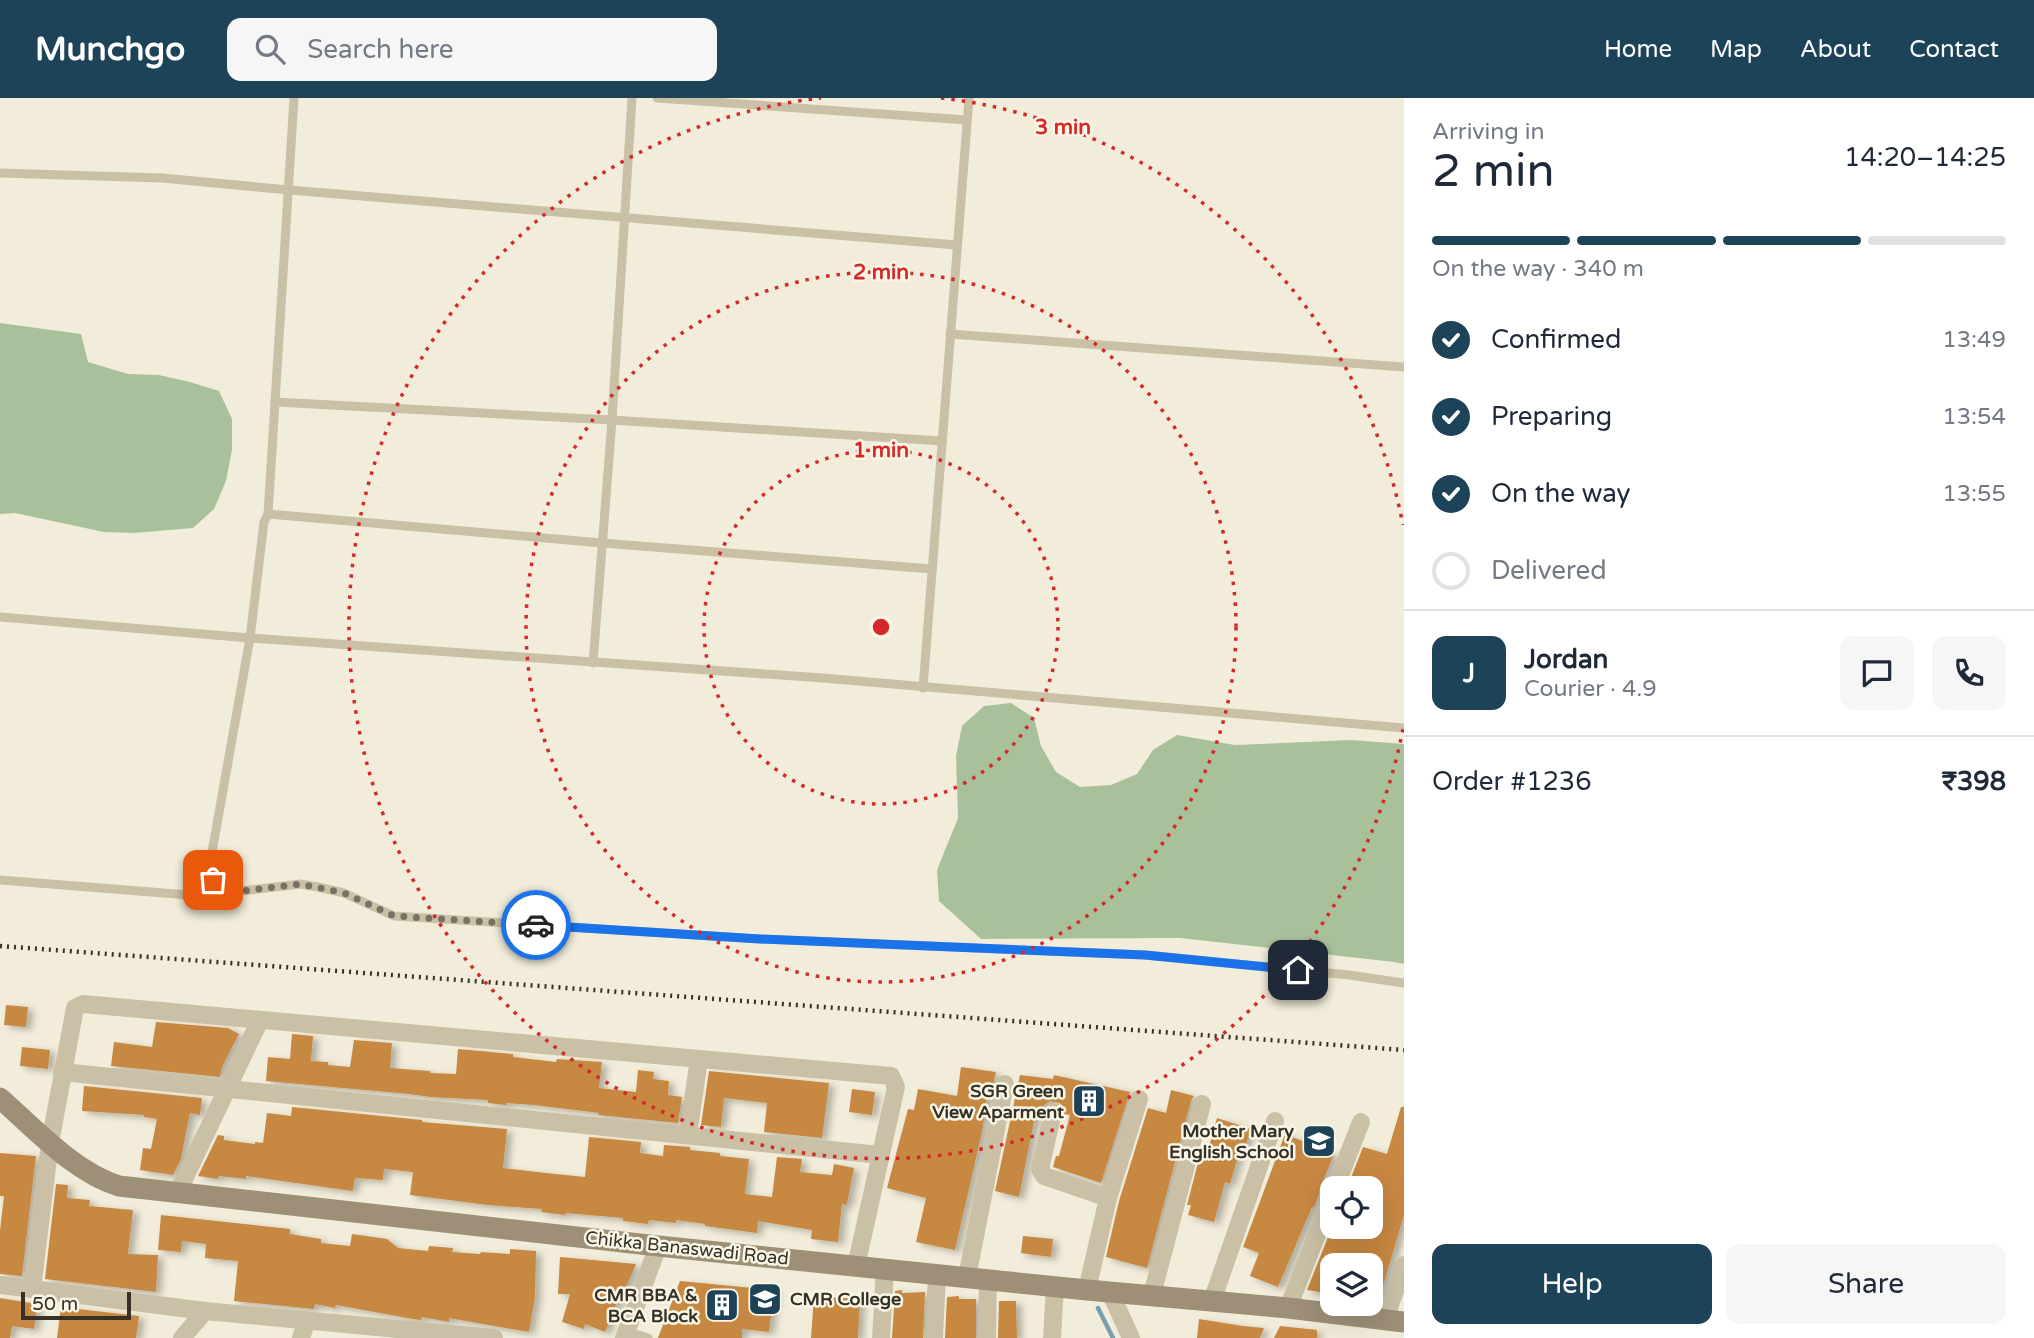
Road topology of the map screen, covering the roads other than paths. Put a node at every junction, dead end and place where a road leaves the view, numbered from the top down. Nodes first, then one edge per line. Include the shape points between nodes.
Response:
1 (294, 98) edge
2 (632, 98) edge
3 (657, 98) edge
4 (969, 98) edge
5 (967, 120) junction
6 (0, 173) edge
7 (289, 190) junction
8 (624, 218) junction
9 (957, 245) junction
10 (950, 334) junction
11 (1404, 368) edge
12 (275, 402) junction
13 (612, 420) junction
14 (942, 441) junction
15 (268, 514) junction
16 (602, 543) junction
17 (932, 569) junction
18 (0, 617) edge
19 (250, 638) junction
20 (593, 663) junction
21 (923, 688) junction
22 (1404, 729) edge
23 (0, 880) edge
24 (223, 890) junction
25 (1404, 983) edge
26 (260, 1020) junction
27 (699, 1059) junction
28 (62, 1072) junction
29 (1005, 1084) dead end
30 (226, 1089) junction
31 (0, 1098) edge
32 (1139, 1099) dead end
33 (1202, 1104) dead end
34 (1053, 1112) dead end
35 (1275, 1121) dead end
36 (1361, 1122) dead end
37 (688, 1135) junction
38 (50, 1143) junction
39 (880, 1155) junction
40 (1340, 1176) edge
41 (177, 1194) junction
42 (1108, 1198) junction
43 (1320, 1227) edge
44 (658, 1246) junction
45 (1404, 1265) edge
46 (856, 1266) junction
47 (885, 1269) junction
48 (937, 1274) junction
49 (967, 1278) junction
50 (988, 1280) junction
51 (0, 1285) edge
52 (1055, 1287) junction
53 (32, 1289) junction
54 (1087, 1290) junction
55 (1110, 1292) junction
56 (1152, 1295) junction
57 (1212, 1301) junction
58 (1288, 1308) junction
59 (205, 1311) junction
60 (307, 1320) junction
61 (1382, 1324) edge
62 (381, 1333) edge
63 (625, 1335) edge
64 (182, 1338) edge
65 (301, 1338) edge
66 (485, 1338) edge
67 (648, 1338) edge
68 (881, 1338) edge
69 (934, 1338) edge
70 (987, 1338) edge
71 (1052, 1338) edge
72 (1131, 1338) edge

1 - 7 lane
2 - 8 lane
3 - 5 lane
4 - 5 lane
5 - 9 lane
6 - 7 lane via 162,177
7 - 8 lane
7 - 12 lane
8 - 9 lane
8 - 13 lane
9 - 10 lane
10 - 11 lane
10 - 14 lane
12 - 13 lane
12 - 15 lane
13 - 14 lane
13 - 16 lane
14 - 17 lane
15 - 16 lane
15 - 19 lane
16 - 17 lane
16 - 20 lane
17 - 21 lane
18 - 19 lane
19 - 20 lane
19 - 24 lane via 211,858 213,880
20 - 21 lane
21 - 22 lane
23 - 24 lane via 189,895
24 - 25 lane via 300,884 344,893 394,916 760,939 1145,955
26 - 27 street
26 - 28 street via 79,1004
26 - 30 street
27 - 37 street
27 - 39 street via 891,1076 896,1087
28 - 30 street
28 - 38 street
29 - 49 street
30 - 37 street
30 - 41 street
31 - 38 main road, Chikka Banaswadi Road
32 - 42 street
33 - 56 street
34 - 42 street via 1042,1173
35 - 57 street
36 - 40 street
37 - 39 street
38 - 41 main road, Chikka Banaswadi Road via 105,1182
38 - 53 street
39 - 46 street
41 - 44 main road, Chikka Banaswadi Road
42 - 54 street
43 - 58 street
44 - 46 main road, Chikka Banaswadi Road
44 - 63 street
45 - 61 street
46 - 47 main road, Chikka Banaswadi Road
47 - 48 main road, Chikka Banaswadi Road
47 - 68 street
48 - 49 main road, Chikka Banaswadi Road
48 - 69 street
49 - 50 main road, Chikka Banaswadi Road
50 - 52 main road, Chikka Banaswadi Road
50 - 70 street
51 - 53 street
52 - 54 main road, Chikka Banaswadi Road
52 - 71 street
53 - 59 street
54 - 55 main road, Chikka Banaswadi Road
55 - 56 main road, Chikka Banaswadi Road
55 - 72 street
56 - 57 main road, Chikka Banaswadi Road
57 - 58 main road, Chikka Banaswadi Road
58 - 61 main road, Chikka Banaswadi Road
59 - 60 street
59 - 64 street
60 - 62 street
60 - 65 street
62 - 66 street
63 - 67 lane

